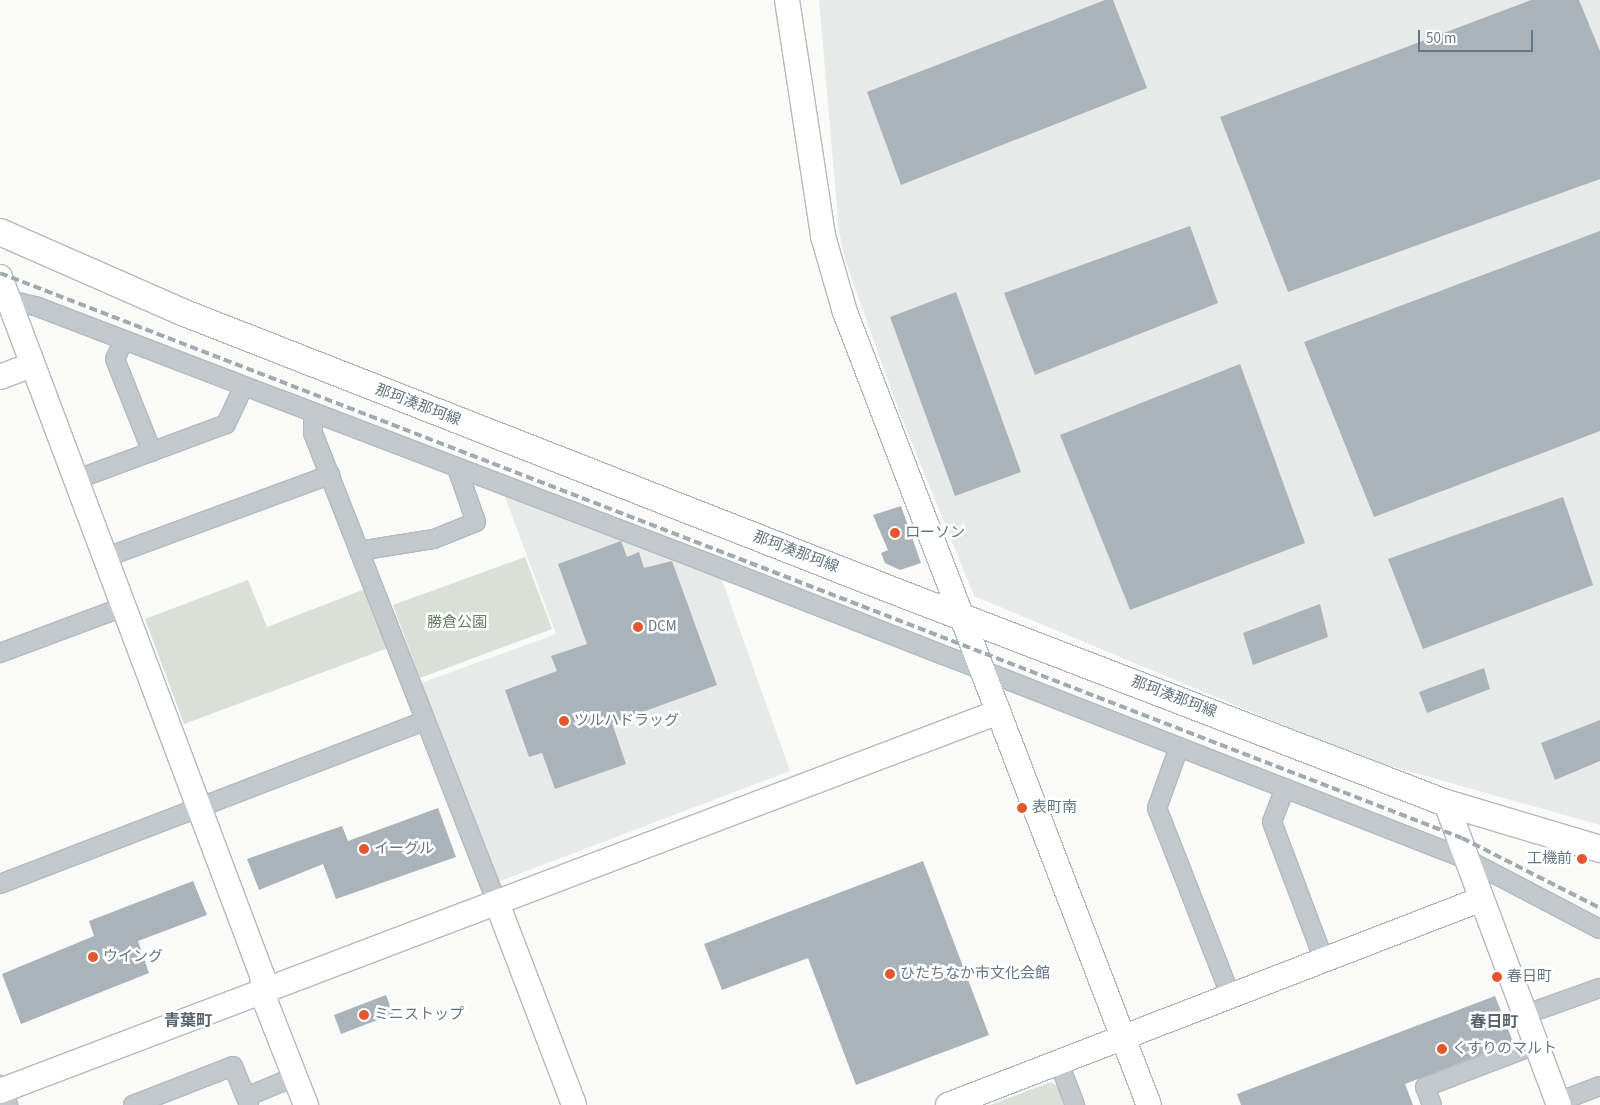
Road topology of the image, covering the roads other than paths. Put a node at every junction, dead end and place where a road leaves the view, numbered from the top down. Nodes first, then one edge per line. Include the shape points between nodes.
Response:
1 (787, 0) edge
2 (0, 238) edge
3 (0, 277) edge
4 (3, 298) edge
5 (124, 340) junction
6 (31, 365) junction
7 (0, 377) edge
8 (244, 386) junction
9 (313, 413) junction
10 (152, 452) junction
11 (457, 468) junction
12 (330, 475) junction
13 (75, 480) junction
14 (359, 551) junction
15 (104, 558) junction
16 (123, 607) junction
17 (960, 615) junction
18 (0, 653) edge
19 (982, 672) junction
20 (998, 712) junction
21 (425, 721) junction
22 (1179, 746) junction
23 (1285, 788) junction
24 (1446, 803) junction
25 (199, 809) junction
26 (1600, 849) edge
27 (1466, 859) junction
28 (0, 884) edge
29 (1479, 900) junction
30 (497, 903) junction
31 (1600, 929) edge
32 (1324, 960) junction
33 (1600, 988) edge
34 (263, 992) junction
35 (1231, 997) junction
36 (1524, 1015) junction
37 (1124, 1039) junction
38 (1536, 1045) junction
39 (1059, 1063) junction
40 (294, 1077) junction
41 (1600, 1086) edge
42 (2, 1093) edge
43 (247, 1101) edge
44 (1558, 1103) edge
45 (133, 1105) edge
46 (306, 1105) edge
47 (574, 1105) edge
48 (948, 1105) edge
49 (1075, 1105) edge
50 (1150, 1105) edge
51 (1432, 1105) edge

1 - 17 street via 823,236 877,403
2 - 17 main road, 那珂湊那珂線
3 - 4 street
4 - 5 street
4 - 6 street
5 - 8 street
5 - 10 street via 115,359
6 - 7 street
6 - 13 street
8 - 9 street
8 - 10 street via 226,424
9 - 11 street
9 - 12 street via 314,433
10 - 13 street
11 - 14 street via 476,522 434,539
11 - 19 street
12 - 14 street
12 - 15 street
13 - 15 street
14 - 21 street
15 - 16 street
16 - 18 street
16 - 25 street
17 - 19 street
17 - 24 main road, 那珂湊那珂線
19 - 20 street
19 - 22 street
20 - 30 street
20 - 37 street
21 - 25 street
21 - 30 street
22 - 23 street
22 - 35 street via 1157,808
23 - 27 street
23 - 32 street via 1272,822
24 - 26 main road, 那珂湊那珂線
24 - 27 street
25 - 28 street
25 - 34 street via 262,975
27 - 29 street
27 - 31 street
29 - 32 street
29 - 36 street
30 - 34 street
30 - 47 street
32 - 35 street
33 - 36 street
34 - 40 street
34 - 42 street
35 - 37 street
36 - 38 street
37 - 39 street
37 - 50 street
38 - 44 street
38 - 51 street via 1425,1087
39 - 48 street
39 - 49 street
40 - 43 street
40 - 46 street
41 - 44 street
43 - 45 street via 234,1066

